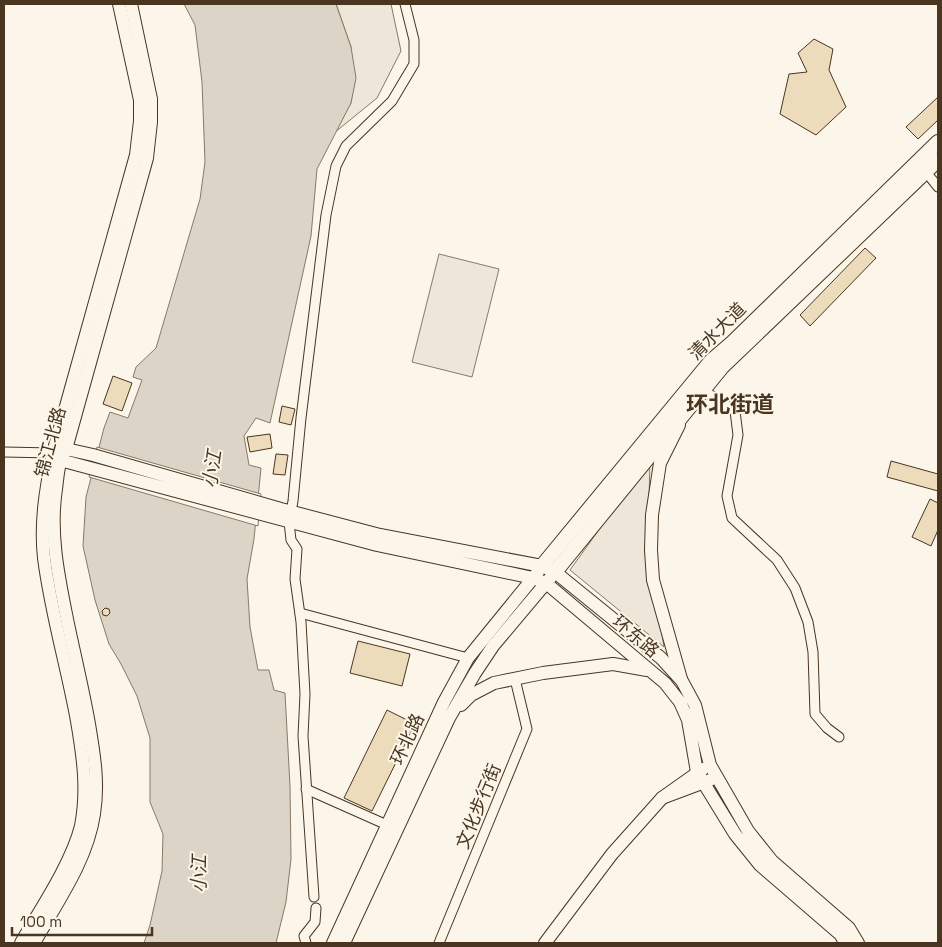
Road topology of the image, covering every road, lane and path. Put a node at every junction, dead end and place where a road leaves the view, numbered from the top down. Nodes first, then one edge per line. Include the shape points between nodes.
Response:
1 (119, 4) edge
2 (130, 4) edge
3 (405, 4) edge
4 (938, 142) edge
5 (938, 160) edge
6 (926, 172) junction
7 (938, 187) edge
8 (703, 390) junction
9 (686, 409) junction
10 (4, 452) edge
11 (59, 454) junction
12 (285, 516) junction
13 (549, 569) junction
14 (533, 578) junction
15 (546, 583) junction
16 (300, 613) junction
17 (468, 658) junction
18 (651, 671) junction
19 (516, 679) junction
20 (682, 681) junction
21 (450, 718) junction
22 (839, 737) dead end
23 (710, 765) junction
24 (697, 772) junction
25 (717, 777) junction
26 (704, 784) junction
27 (306, 788) junction
28 (662, 798) junction
29 (387, 825) junction
30 (314, 897) dead end
31 (316, 908) dead end
32 (21, 943) edge
33 (34, 943) edge
34 (306, 943) edge
35 (332, 943) edge
36 (344, 943) edge
37 (439, 943) edge
38 (545, 943) edge
39 (845, 943) edge
40 (858, 943) edge

1 - 11 main road, 锦江北路 via 140,100 139,137
2 - 11 main road, 锦江北路 via 151,99 147,158
3 - 12 street via 414,40 414,64 392,101 346,146 336,166 326,215 301,418
4 - 13 main road, 清水大道 via 711,361
5 - 6 main road, 清水大道
6 - 7 street
6 - 8 main road, 清水大道 via 722,367
8 - 9 main road, 清水大道
8 - 22 street via 735,411 738,435 726,496 732,518 777,560 795,588 808,622 816,714
9 - 13 main road, 清水大道
9 - 20 main road via 660,463 652,516 651,550 653,580
10 - 11 street
11 - 12 main road
11 - 32 main road, 锦江北路 via 44,500 44,556 84,764 85,793 80,828 68,860
11 - 33 main road, 锦江北路 via 53,512 55,555 95,763 96,793 91,831 78,865
12 - 13 main road
12 - 14 main road, 环东路 via 377,545
12 - 16 street via 291,540 297,549 295,579
13 - 14 main road, 环北路
13 - 15 main road, 环北路
13 - 20 main road, 环东路 via 661,658
14 - 15 main road, 环东路
14 - 17 main road, 环北路
15 - 18 main road, 环东路
15 - 21 main road, 环北路 via 493,646
16 - 17 street
16 - 27 street
17 - 29 main road, 环北路
18 - 19 main road via 612,664
18 - 24 main road, 环东路 via 680,702 688,720
19 - 21 main road via 494,684 471,695
19 - 37 street, 文化步行街 via 527,729
20 - 23 main road, 环东路 via 695,705
21 - 36 main road, 环北路
23 - 24 main road
23 - 25 main road, 环东路
24 - 26 main road, 环东路
24 - 28 main road
25 - 26 main road
25 - 40 main road, 环东路 via 748,832 772,861 849,928
26 - 28 main road
26 - 39 main road, 环东路 via 735,834 760,865 841,935
27 - 29 street
27 - 30 street
28 - 38 main road via 612,854
29 - 35 main road, 环北路
31 - 34 street via 315,922 304,936

